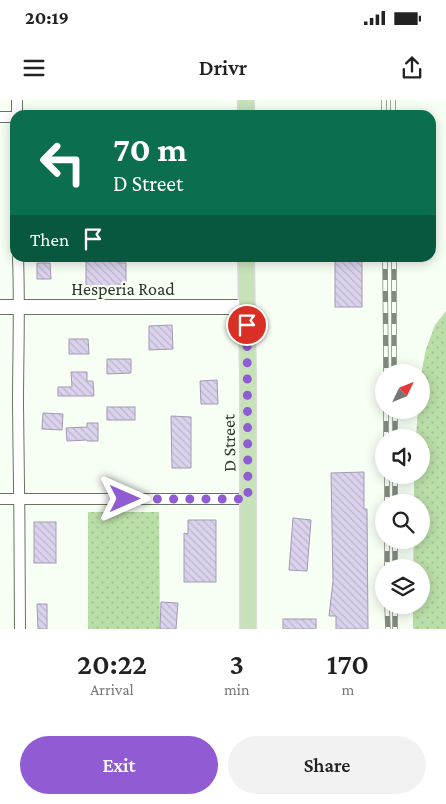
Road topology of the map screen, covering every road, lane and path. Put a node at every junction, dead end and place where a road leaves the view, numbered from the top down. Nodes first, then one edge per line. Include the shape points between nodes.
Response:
1 (18, 262) edge
2 (246, 262) edge
3 (246, 307) junction
4 (0, 308) edge
5 (20, 308) junction
6 (0, 499) edge
7 (20, 499) junction
8 (248, 499) junction
9 (20, 629) edge
10 (248, 629) edge

1 - 5 street
2 - 3 main road, D Street
3 - 5 main road, Hesperia Road
3 - 8 main road, D Street
4 - 5 main road, Hesperia Road
5 - 7 street
6 - 7 street
7 - 8 street
7 - 9 street
8 - 10 main road, D Street

